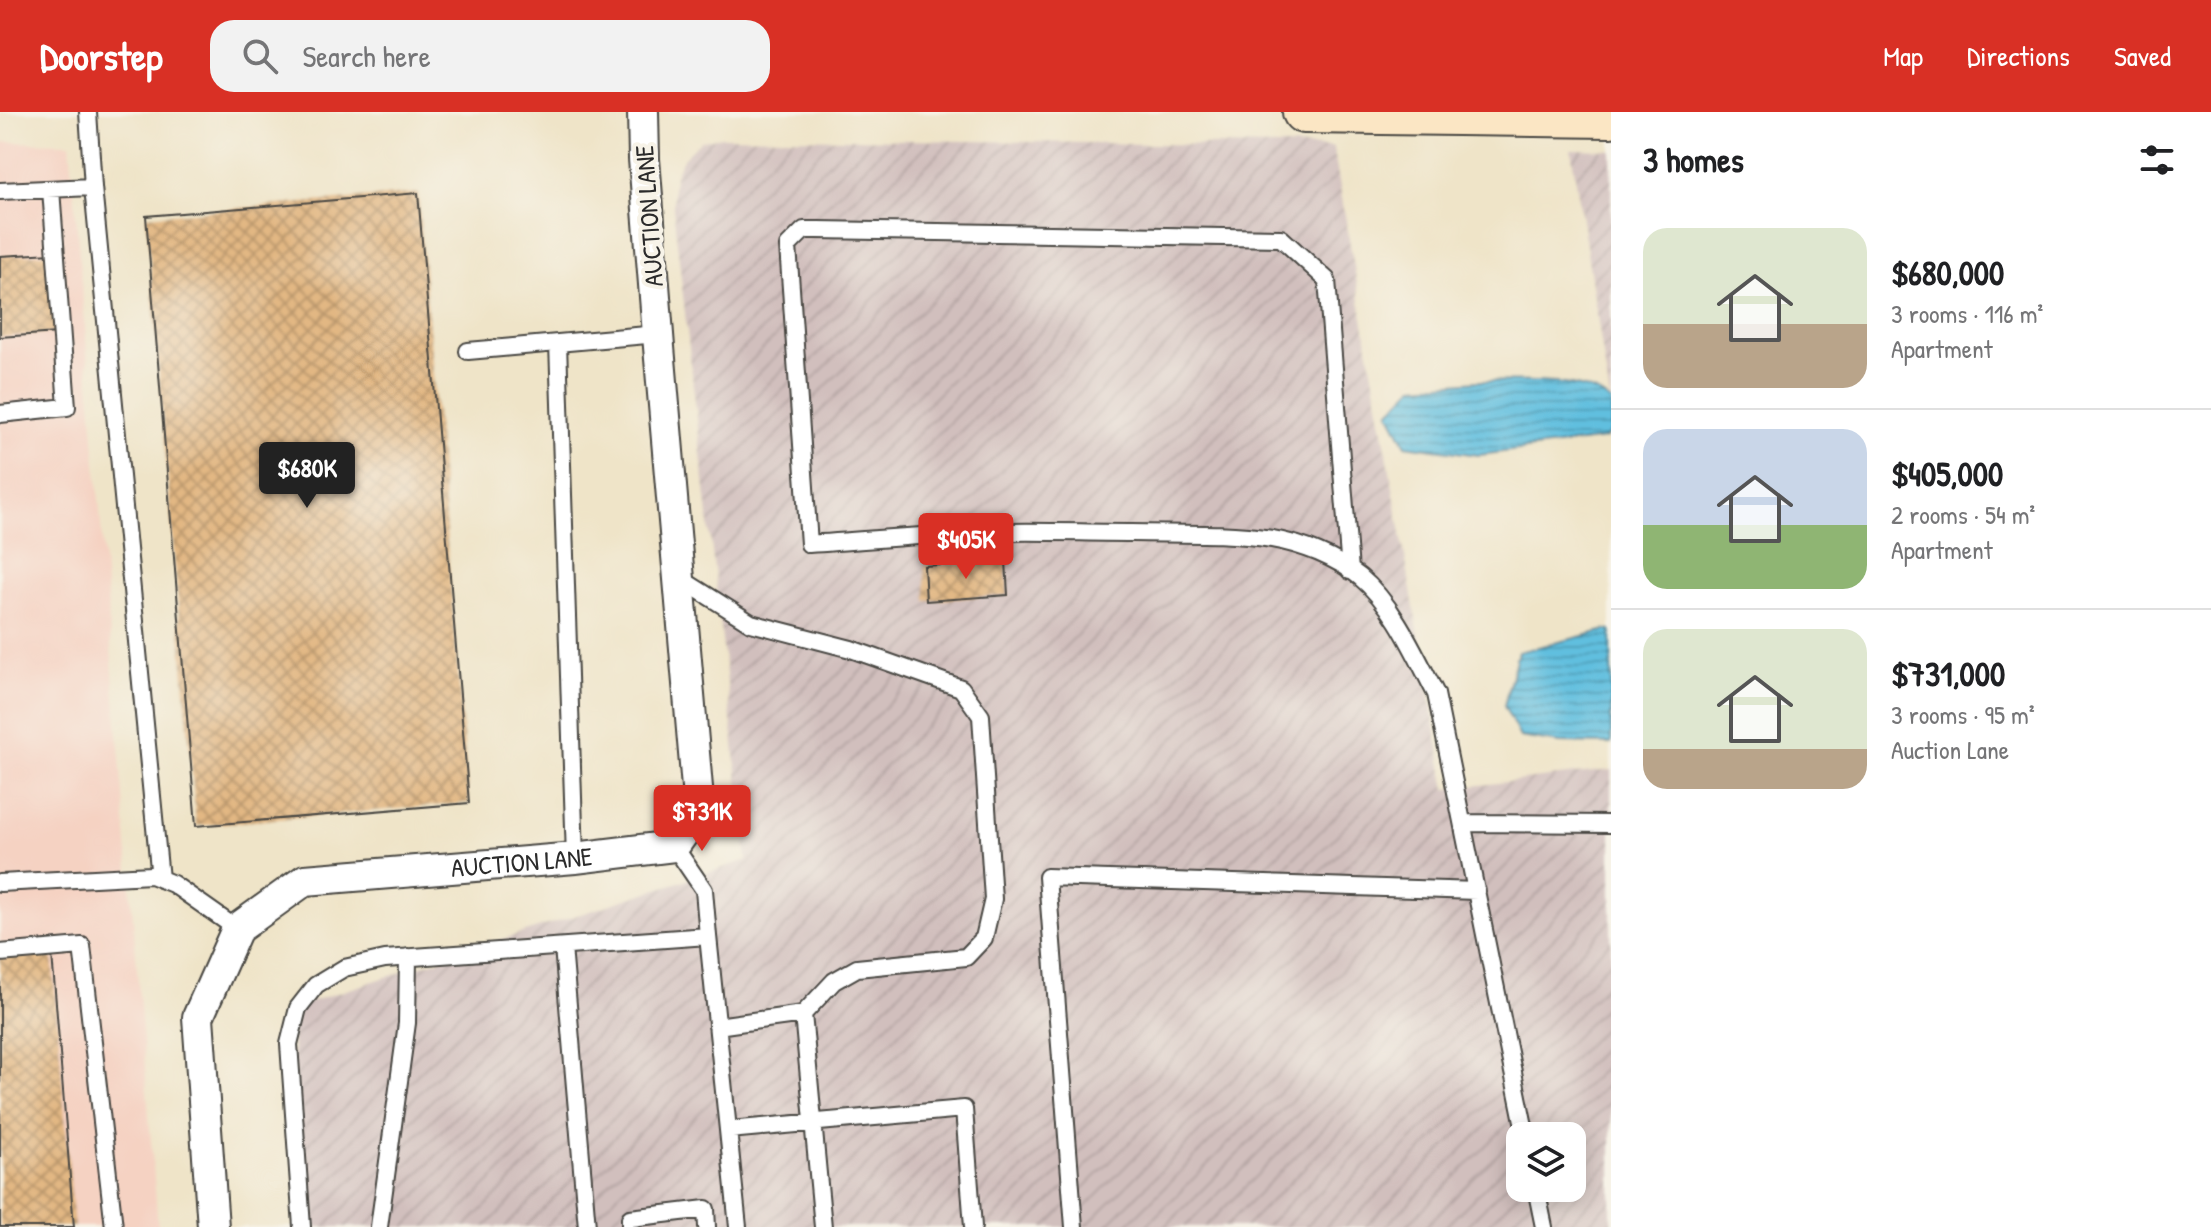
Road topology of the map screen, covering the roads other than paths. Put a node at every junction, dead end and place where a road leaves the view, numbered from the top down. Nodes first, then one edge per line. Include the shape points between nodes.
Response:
1 (88, 112) edge
2 (643, 112) edge
3 (1304, 112) edge
4 (1611, 116) edge
5 (93, 187) junction
6 (51, 189) junction
7 (0, 191) edge
8 (658, 334) junction
9 (558, 343) junction
10 (468, 351) dead end
11 (0, 414) edge
12 (1350, 571) junction
13 (678, 577) junction
14 (1463, 823) junction
15 (1611, 824) edge
16 (674, 846) junction
17 (575, 858) junction
18 (160, 879) junction
19 (0, 883) edge
20 (1477, 891) junction
21 (237, 929) junction
22 (708, 936) junction
23 (563, 947) junction
24 (0, 953) edge
25 (408, 957) junction
26 (803, 1014) junction
27 (717, 1026) junction
28 (814, 1122) junction
29 (1523, 1122) edge
30 (729, 1130) junction
31 (1539, 1202) edge
32 (114, 1227) edge
33 (213, 1227) edge
34 (302, 1227) edge
35 (379, 1227) edge
36 (587, 1227) edge
37 (630, 1227) edge
38 (707, 1227) edge
39 (738, 1227) edge
40 (823, 1227) edge
41 (973, 1227) edge
42 (1074, 1227) edge
43 (1544, 1227) edge

1 - 5 lane
2 - 8 street, AUCTION LANE
3 - 4 main road
5 - 6 lane
5 - 18 lane
6 - 7 lane
6 - 11 lane via 67,407
8 - 9 lane
8 - 13 street, AUCTION LANE
9 - 10 lane
9 - 17 lane
12 - 12 lane via 1273,539 1218,534 1003,532 809,544 788,246 804,230 1281,238 1327,280
12 - 14 lane via 1404,633 1436,694
13 - 16 street, AUCTION LANE via 699,811
13 - 26 lane via 751,623 851,649 961,688 981,716 993,899 984,938 966,957 857,968 834,981
14 - 15 lane
14 - 20 lane
16 - 17 street, AUCTION LANE
16 - 22 lane via 704,890
17 - 21 street, AUCTION LANE via 305,880
18 - 19 lane via 127,875
18 - 21 lane
20 - 29 lane
20 - 42 lane via 1047,877
21 - 33 street via 198,1017
22 - 23 lane
22 - 27 lane
23 - 25 lane
23 - 36 lane
24 - 32 lane via 82,946
25 - 34 lane via 344,968 316,985 298,1008 289,1044
25 - 35 lane via 407,1023
26 - 27 lane
26 - 28 lane
27 - 30 lane
28 - 30 lane
28 - 40 lane
28 - 41 lane via 964,1109
30 - 39 lane
31 - 43 lane
37 - 38 lane via 630,1218 706,1209

